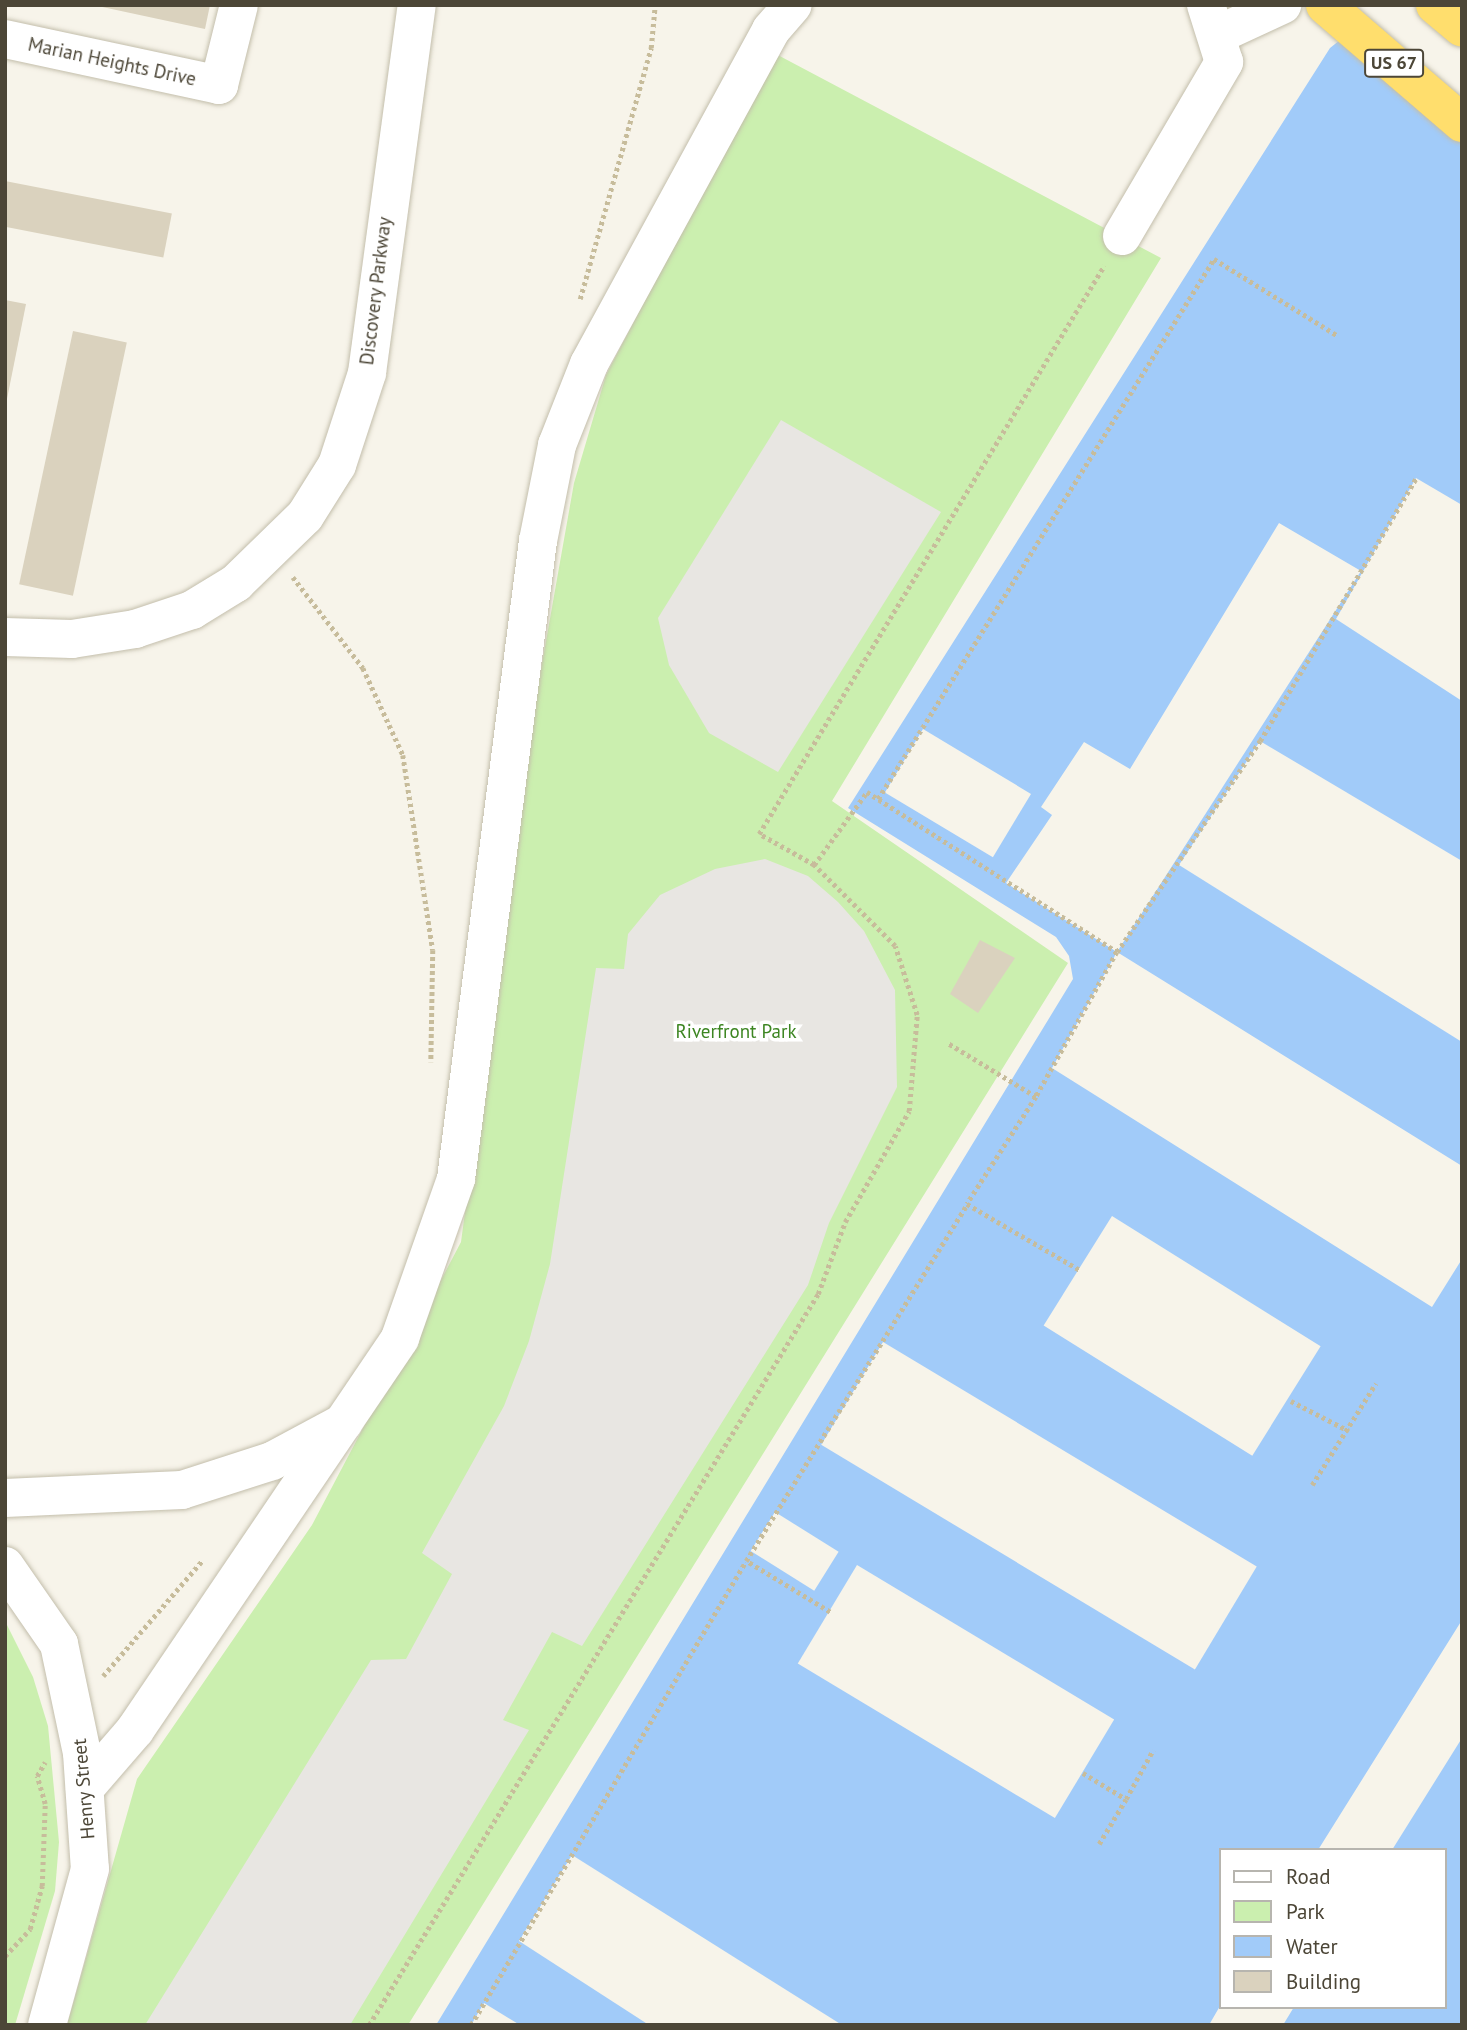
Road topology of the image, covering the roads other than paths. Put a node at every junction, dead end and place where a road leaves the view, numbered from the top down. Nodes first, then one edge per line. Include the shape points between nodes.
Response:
1 (239, 5) edge
2 (417, 5) edge
3 (793, 5) edge
4 (1282, 5) edge
5 (1325, 5) edge
6 (1435, 5) edge
7 (1212, 20) edge
8 (1462, 28) edge
9 (5, 38) edge
10 (1462, 123) edge
11 (1122, 236) road end
12 (5, 636) edge
13 (345, 1422) junction
14 (5, 1498) edge
15 (5, 1566) edge
16 (85, 1788) junction
17 (47, 2025) edge

1 - 9 street, Marian Heights Drive via 219,85
2 - 12 street, Discovery Parkway via 355,420 318,495 273,552 192,610 135,629 72,639
3 - 13 street via 771,30 589,364 557,445 538,541 456,1179 400,1338
4 - 7 street
5 - 10 highway, US 67
6 - 8 highway
7 - 11 street via 1224,62
13 - 14 street via 272,1461 182,1490
13 - 16 street via 135,1730
15 - 16 street, Henry Street via 59,1644 76,1708
16 - 17 street, Henry Street via 90,1869

